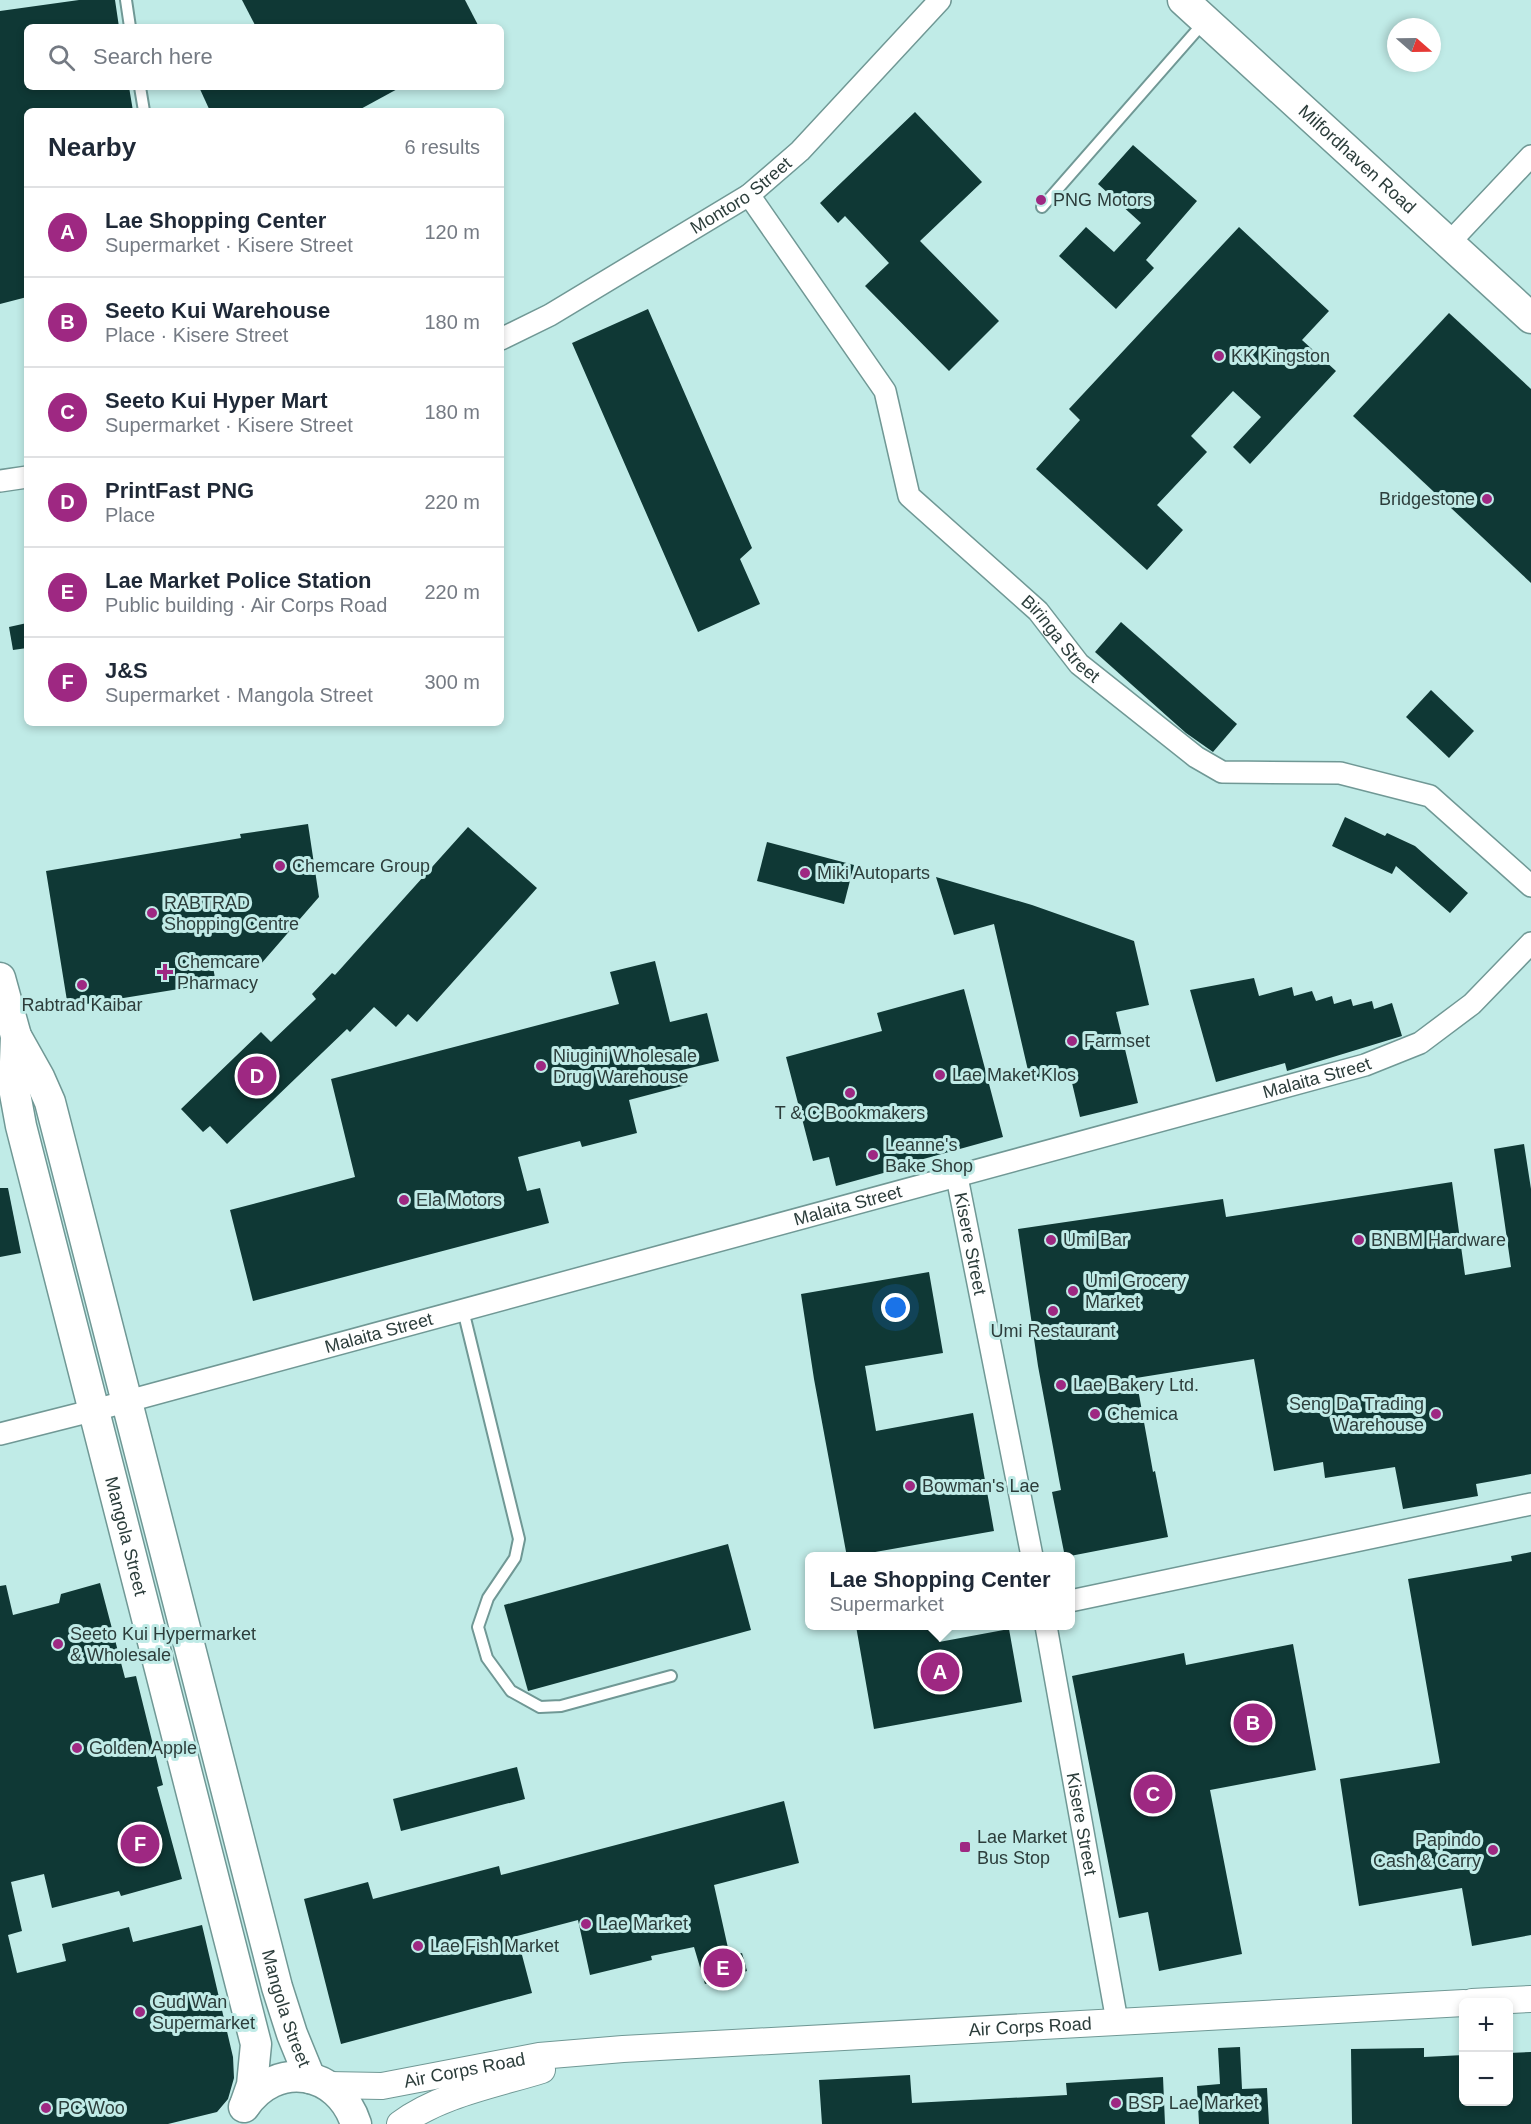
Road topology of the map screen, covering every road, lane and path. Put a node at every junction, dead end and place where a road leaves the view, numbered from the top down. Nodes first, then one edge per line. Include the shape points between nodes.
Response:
1 (126, 0) edge
2 (940, 0) edge
3 (1183, 0) edge
4 (1205, 21) junction
5 (130, 24) edge
6 (140, 90) edge
7 (144, 108) edge
8 (1531, 156) edge
9 (749, 195) junction
10 (1042, 207) dead end
11 (1449, 243) junction
12 (1531, 318) edge
13 (504, 338) edge
14 (24, 477) edge
15 (0, 481) edge
16 (1531, 886) edge
17 (1531, 943) edge
18 (0, 978) edge
19 (16, 1036) junction
20 (957, 1177) junction
21 (463, 1310) junction
22 (127, 1401) junction
23 (95, 1410) junction
24 (0, 1434) edge
25 (1531, 1504) edge
26 (1031, 1552) edge
27 (1075, 1600) edge
28 (1047, 1630) edge
29 (671, 1676) dead end
30 (1531, 1999) edge
31 (1513, 2000) edge
32 (1459, 2003) edge
33 (1116, 2021) junction
34 (599, 2051) junction
35 (319, 2081) junction
36 (242, 2114) edge
37 (356, 2124) edge
38 (400, 2124) edge

1 - 5 lane
2 - 9 street, Montoro Street via 800,151
3 - 4 main road, Milfordhaven Road
4 - 10 lane
4 - 11 main road, Milfordhaven Road
6 - 7 lane
8 - 11 street
9 - 13 street, Montoro Street via 550,315
9 - 16 street, Biringa Street via 885,391 909,496 1038,611 1079,664 1196,757 1222,772 1340,773 1430,796
11 - 12 main road, Milfordhaven Road
14 - 15 street
17 - 20 street, Malaita Street via 1472,1004 1420,1043 1365,1065
18 - 19 main road, Mangola Street
19 - 22 main road, Mangola Street via 50,1102
19 - 23 main road, Mangola Street via 14,1088 21,1126
20 - 21 street, Malaita Street
20 - 26 street, Kisere Street
21 - 22 street, Malaita Street
21 - 29 lane via 519,1539 515,1558 488,1598 478,1627 487,1658 511,1691 540,1707 561,1706
22 - 23 street, Malaita Street
22 - 35 main road, Mangola Street via 277,1987 292,2034
23 - 24 street
23 - 36 main road, Mangola Street via 256,2044 252,2085
25 - 27 street
28 - 33 street, Kisere Street
30 - 31 street
32 - 33 street, Air Corps Road
33 - 34 street, Air Corps Road
34 - 35 street, Air Corps Road via 539,2056 382,2086
34 - 38 street, Air Corps Road via 442,2101
35 - 36 main road via 292,2077 274,2081 258,2091
35 - 37 main road via 342,2096

